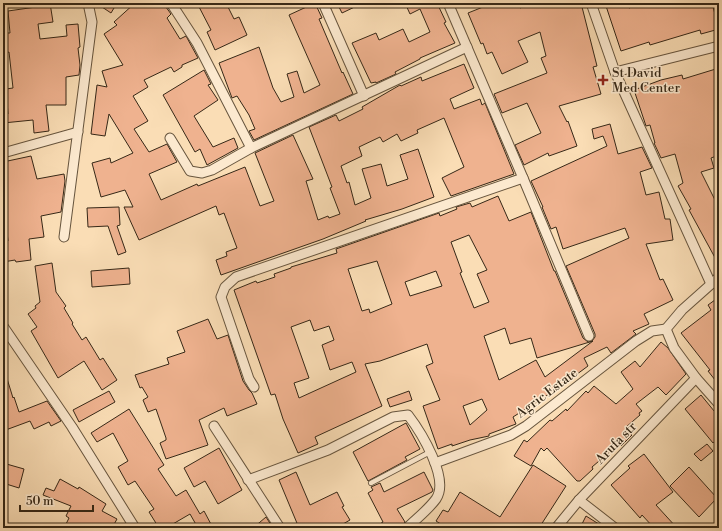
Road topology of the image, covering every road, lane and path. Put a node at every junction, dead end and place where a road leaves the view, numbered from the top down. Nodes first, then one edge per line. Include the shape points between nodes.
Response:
1 (88, 3) edge
2 (171, 3) edge
3 (323, 3) edge
4 (448, 3) edge
5 (591, 3) edge
6 (719, 46) edge
7 (467, 47) junction
8 (615, 72) junction
9 (364, 96) junction
10 (78, 132) junction
11 (170, 138) dead end
12 (251, 148) junction
13 (3, 153) edge
14 (523, 178) junction
15 (64, 238) dead end
16 (719, 277) edge
17 (711, 284) junction
18 (3, 326) edge
19 (666, 329) junction
20 (589, 336) dead end
21 (696, 378) junction
22 (254, 387) dead end
23 (719, 404) edge
24 (214, 426) dead end
25 (430, 452) junction
26 (435, 463) junction
27 (248, 480) junction
28 (371, 483) dead end
29 (579, 500) junction
30 (130, 525) edge
31 (3, 526) edge
32 (6, 528) edge
33 (280, 528) edge
34 (407, 528) edge
35 (556, 528) edge
36 (615, 528) edge

1 - 10 street via 92,22
2 - 12 street via 197,43
3 - 9 street
4 - 7 street
5 - 8 street
6 - 8 street
7 - 9 street
7 - 14 street
8 - 17 street
9 - 12 street
10 - 13 street
10 - 15 street
11 - 12 street via 190,171 202,173
14 - 20 street
14 - 22 street via 236,277 225,287 221,297
16 - 17 street
17 - 19 street via 682,310
18 - 30 street via 72,427
19 - 21 street via 674,348
19 - 26 street, Agric Estate via 652,331 636,341 511,435
21 - 23 street
21 - 29 street, Arufa str
24 - 27 street
25 - 26 street
25 - 27 street via 408,415 393,417 328,450
25 - 28 lane
26 - 34 street via 440,481 437,498
27 - 33 street
29 - 35 street, Arufa str
29 - 36 street
31 - 32 street

